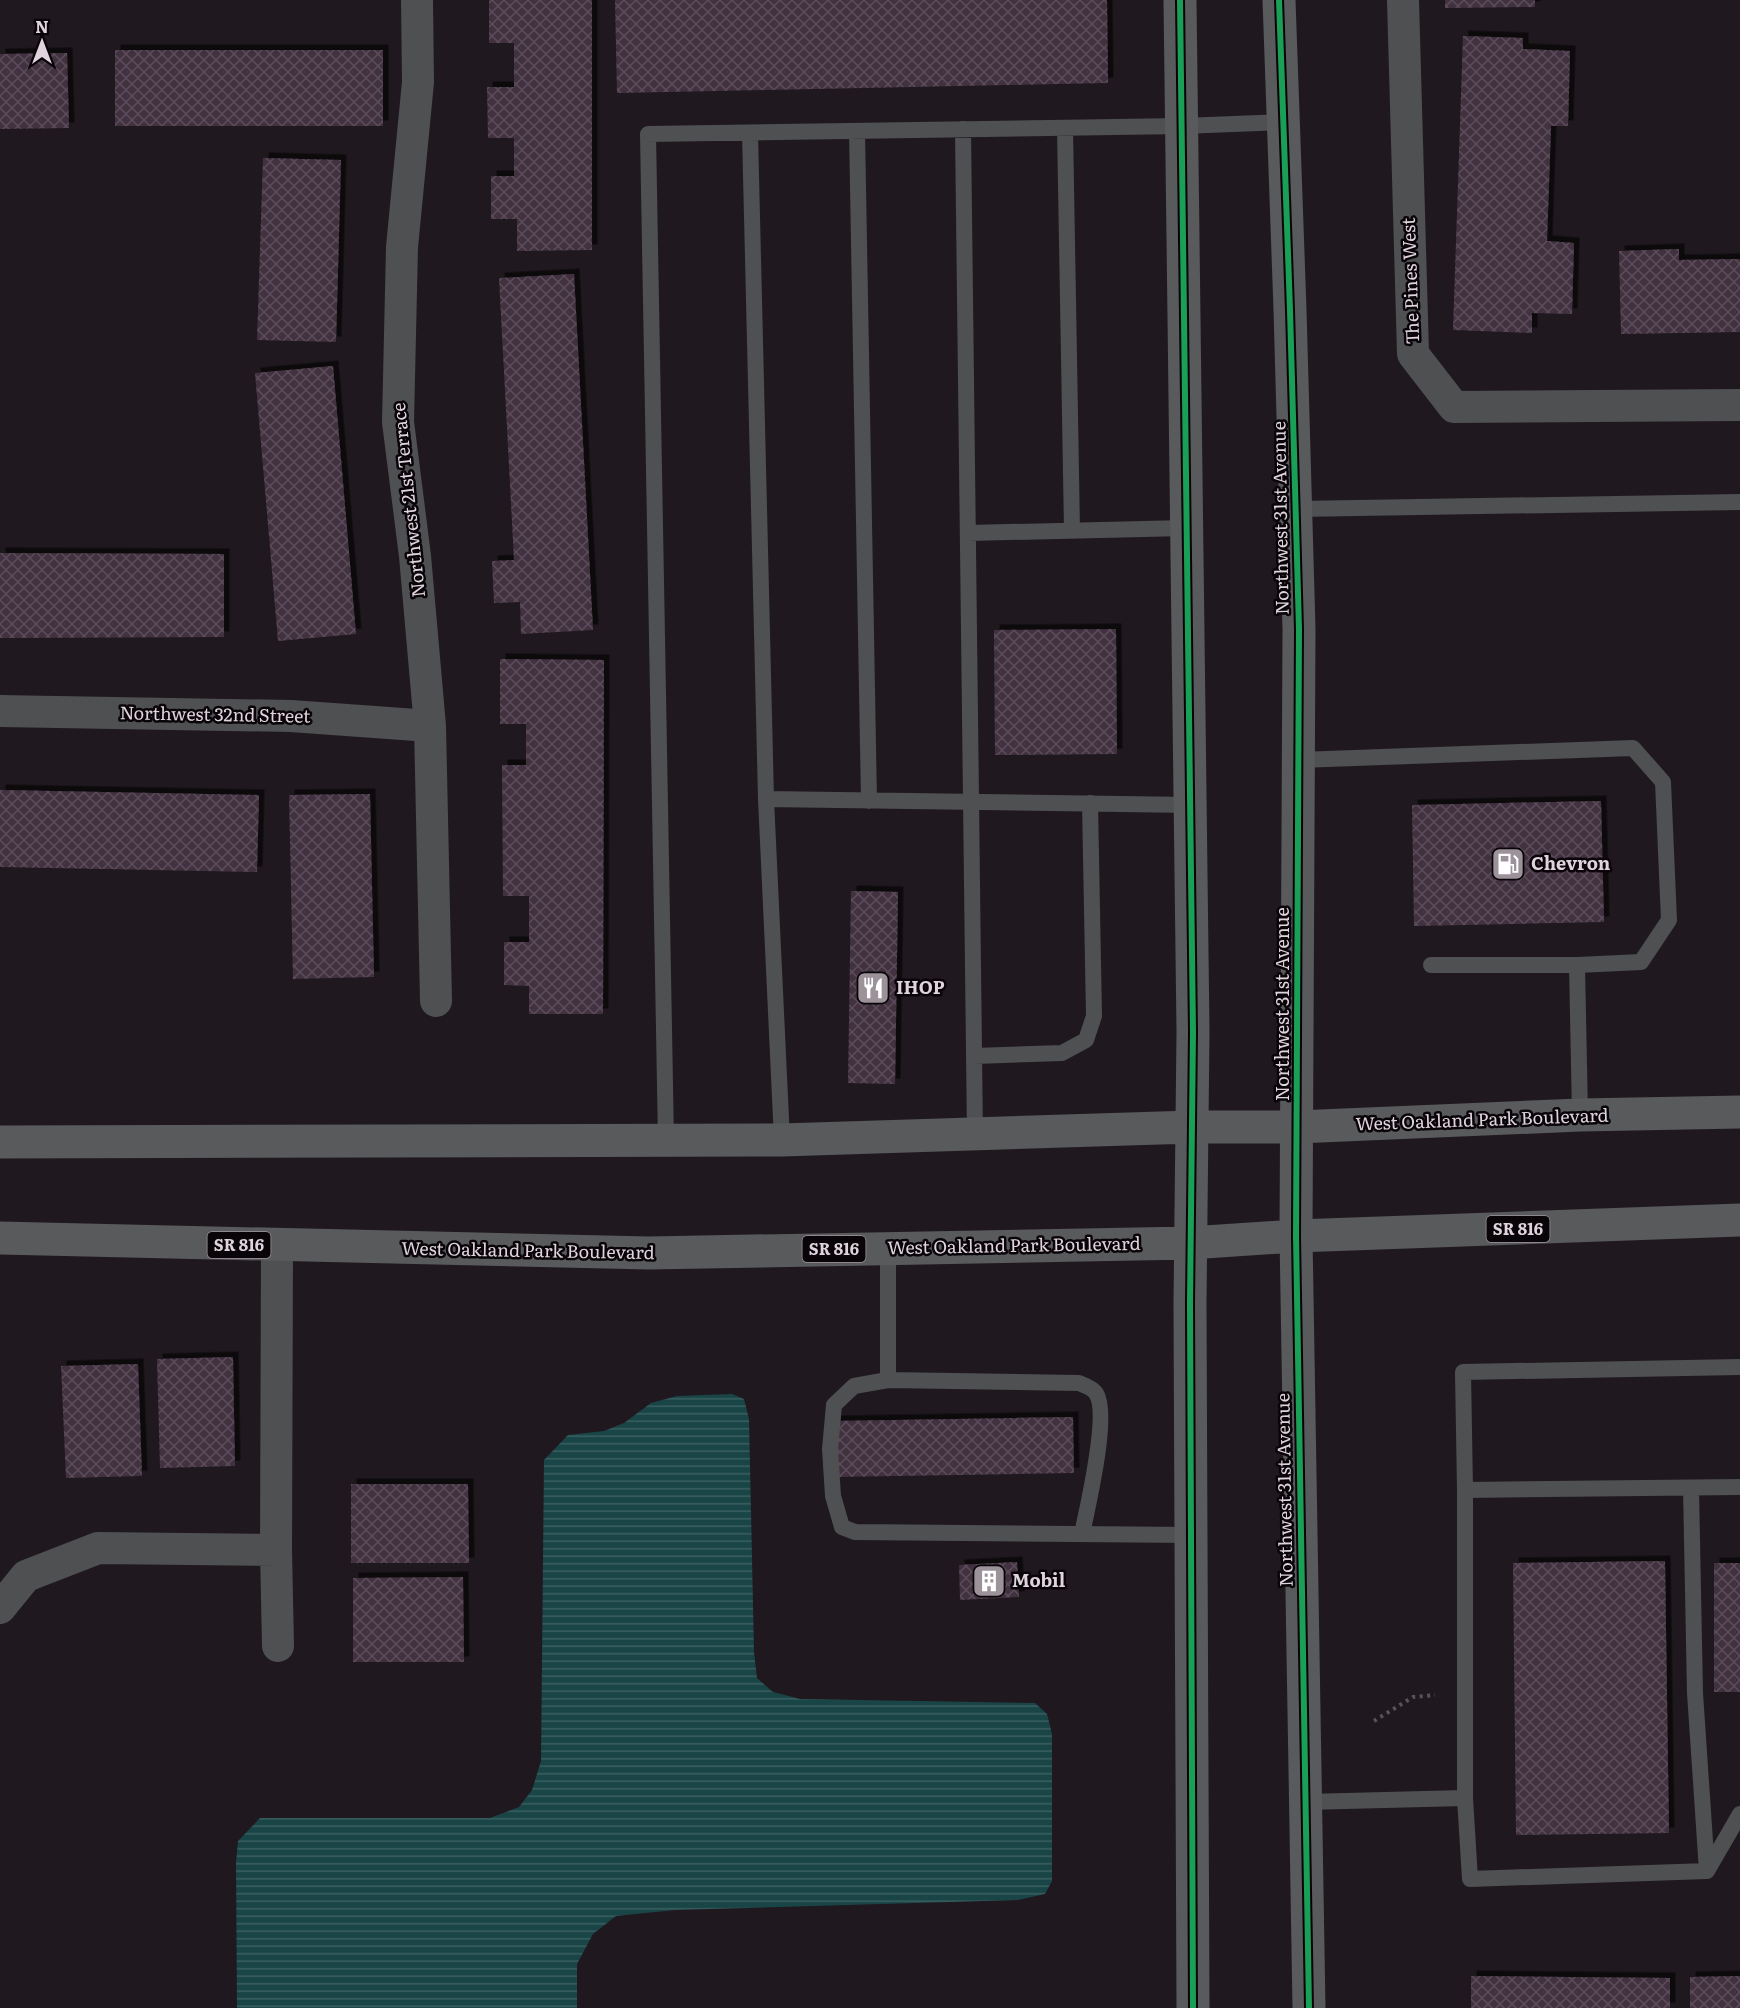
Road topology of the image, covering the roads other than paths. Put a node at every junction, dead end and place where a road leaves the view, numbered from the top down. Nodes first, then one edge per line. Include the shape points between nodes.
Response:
1 (417, 0) edge
2 (1180, 0) edge
3 (1279, 0) edge
4 (1403, 0) edge
5 (1283, 122) junction
6 (1182, 126) junction
7 (1065, 128) junction
8 (963, 129) junction
9 (857, 131) junction
10 (750, 133) junction
11 (1740, 405) edge
12 (1740, 502) edge
13 (1296, 509) junction
14 (1186, 528) junction
15 (1072, 530) junction
16 (968, 533) junction
17 (0, 711) edge
18 (430, 726) junction
19 (1299, 760) junction
20 (766, 800) junction
21 (869, 801) junction
22 (972, 802) junction
23 (1090, 803) junction
24 (1191, 805) junction
25 (1431, 965) dead end
26 (1577, 965) junction
27 (436, 1001) dead end
28 (975, 1056) junction
29 (1740, 1112) edge
30 (1580, 1115) junction
31 (1192, 1127) junction
32 (1297, 1127) junction
33 (975, 1135) junction
34 (782, 1140) junction
35 (666, 1141) junction
36 (0, 1142) edge
37 (1740, 1221) edge
38 (1296, 1236) junction
39 (0, 1238) edge
40 (1190, 1243) junction
41 (277, 1245) junction
42 (888, 1248) junction
43 (1740, 1367) edge
44 (888, 1380) junction
45 (1740, 1487) edge
46 (1691, 1488) junction
47 (1465, 1490) junction
48 (1082, 1534) junction
49 (1192, 1535) junction
50 (276, 1550) junction
51 (0, 1608) edge
52 (278, 1646) dead end
53 (1465, 1798) junction
54 (1305, 1802) junction
55 (1740, 1814) edge
56 (1707, 1871) junction
57 (1194, 2008) edge
58 (1309, 2008) edge

1 - 18 street, Northwest 21st Terrace via 418,82 402,247 398,422 416,556
2 - 6 main road
3 - 5 main road, Northwest 31st Avenue
4 - 11 street, The Pines West via 1413,354 1454,406
5 - 6 lane
5 - 13 main road, Northwest 31st Avenue
6 - 7 lane
6 - 14 main road
7 - 8 lane
7 - 15 lane
8 - 9 lane
8 - 16 lane
9 - 10 lane
9 - 21 lane
10 - 20 lane
10 - 35 lane via 648,134
12 - 13 lane
13 - 19 main road, Northwest 31st Avenue
14 - 15 lane
14 - 24 main road
15 - 16 lane
16 - 22 lane
17 - 18 street, Northwest 32nd Street via 291,716
18 - 27 street, Northwest 21st Terrace
19 - 26 lane via 1633,748 1663,782 1669,920 1641,962
19 - 32 main road, Northwest 31st Avenue
20 - 21 lane
20 - 34 lane
21 - 22 lane
22 - 23 lane
22 - 28 lane
23 - 24 lane
23 - 28 lane via 1094,1016 1086,1040 1062,1053
24 - 31 main road
25 - 26 lane
26 - 30 lane
28 - 33 lane
29 - 30 main road, West Oakland Park Boulevard
30 - 32 main road, West Oakland Park Boulevard
31 - 32 main road, West Oakland Park Boulevard
31 - 33 main road, West Oakland Park Boulevard
31 - 40 main road
32 - 38 main road, Northwest 31st Avenue
33 - 34 main road, West Oakland Park Boulevard
34 - 35 main road, West Oakland Park Boulevard
35 - 36 main road, West Oakland Park Boulevard
37 - 38 main road, West Oakland Park Boulevard / SR 816
38 - 40 main road, West Oakland Park Boulevard / SR 816
38 - 54 main road, Northwest 31st Avenue
39 - 41 main road, West Oakland Park Boulevard / SR 816
40 - 42 main road, West Oakland Park Boulevard / SR 816
40 - 49 main road
41 - 42 main road, West Oakland Park Boulevard / SR 816 via 649,1253
41 - 50 street
42 - 44 lane
43 - 47 lane via 1463,1372
44 - 48 lane via 1079,1383 1095,1391 1101,1406 1095,1476
44 - 48 lane via 854,1386 834,1405 834,1496 842,1527 855,1532
45 - 46 lane
46 - 47 lane
46 - 56 lane via 1695,1693
47 - 53 lane
48 - 49 lane
49 - 57 main road
50 - 51 street via 98,1548 26,1576
50 - 52 street
53 - 54 lane
53 - 56 lane via 1470,1879
54 - 58 main road, Northwest 31st Avenue
55 - 56 lane

